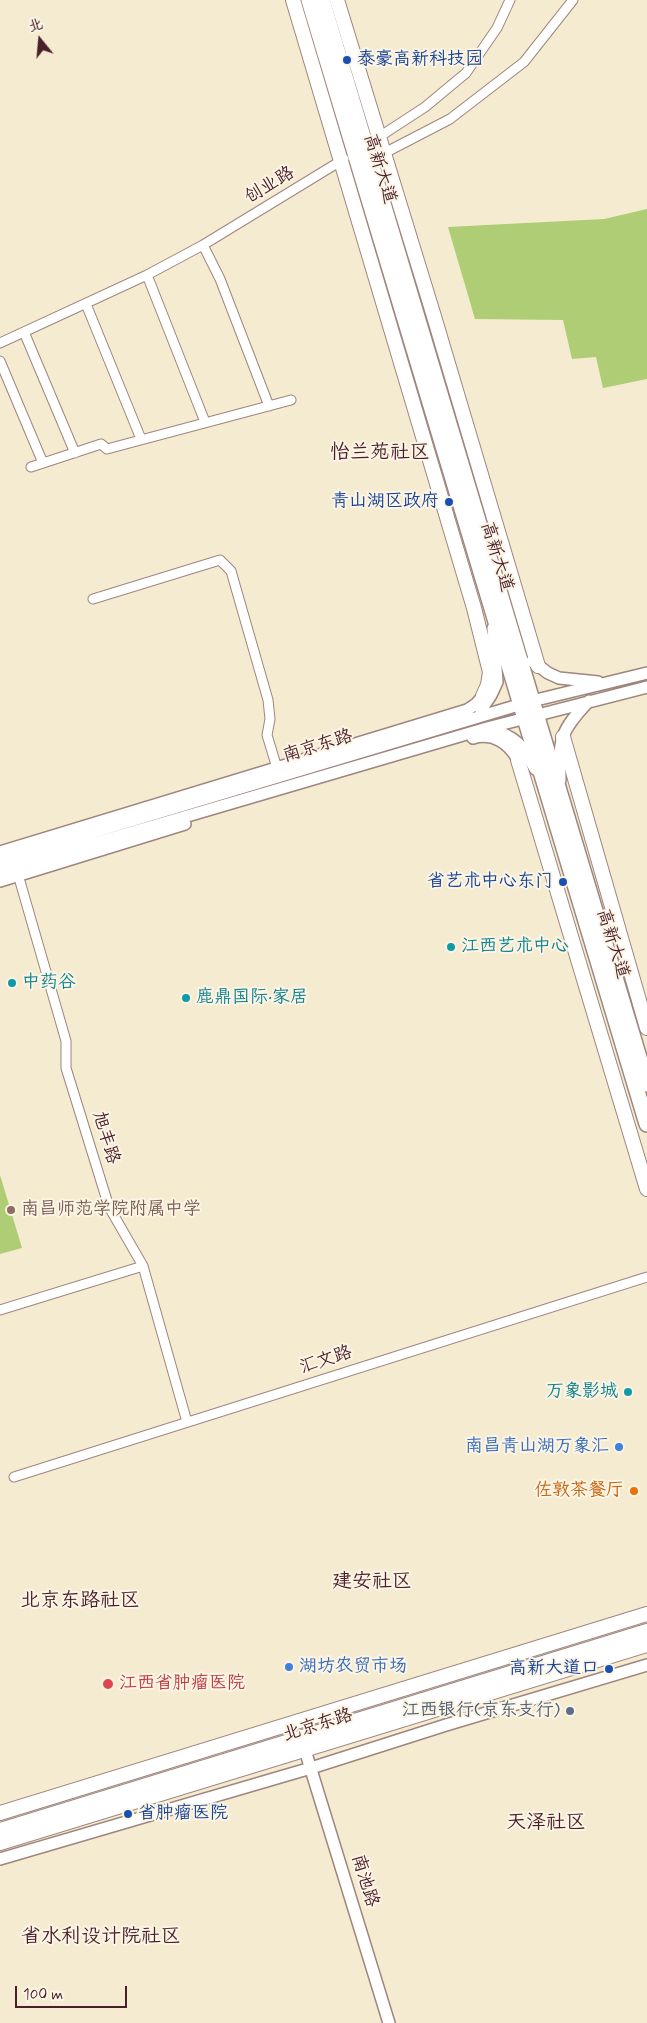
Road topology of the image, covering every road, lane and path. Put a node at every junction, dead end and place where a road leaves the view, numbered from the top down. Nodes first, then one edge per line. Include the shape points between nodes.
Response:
1 (293, 0) edge
2 (309, 0) edge
3 (322, 0) edge
4 (337, 0) edge
5 (510, 0) edge
6 (573, 0) edge
7 (366, 145) junction
8 (377, 157) junction
9 (340, 162) junction
10 (203, 245) junction
11 (148, 275) junction
12 (86, 304) junction
13 (24, 332) junction
14 (0, 342) edge
15 (0, 361) edge
16 (291, 400) dead end
17 (269, 406) junction
18 (205, 422) junction
19 (141, 440) junction
20 (75, 453) junction
21 (43, 463) junction
22 (31, 467) dead end
23 (93, 599) dead end
24 (492, 611) junction
25 (513, 639) junction
26 (538, 666) junction
27 (647, 673) edge
28 (607, 683) junction
29 (647, 687) edge
30 (647, 695) edge
31 (482, 696) joint
32 (589, 701) junction
33 (528, 709) junction
34 (453, 724) junction
35 (487, 728) junction
36 (427, 732) junction
37 (387, 735) junction
38 (563, 737) junction
39 (518, 760) joint
40 (277, 768) junction
41 (554, 794) junction
42 (0, 852) edge
43 (0, 860) edge
44 (15, 866) junction
45 (0, 871) edge
46 (0, 881) edge
47 (643, 999) edge
48 (624, 1005) junction
49 (647, 1028) edge
50 (647, 1084) edge
51 (647, 1124) edge
52 (647, 1189) edge
53 (143, 1266) junction
54 (647, 1277) edge
55 (0, 1310) edge
56 (187, 1422) junction
57 (14, 1477) dead end
58 (647, 1614) edge
59 (647, 1631) edge
60 (647, 1644) edge
61 (647, 1665) edge
62 (305, 1750) junction
63 (311, 1768) junction
64 (0, 1813) edge
65 (0, 1830) edge
66 (0, 1843) edge
67 (0, 1859) edge
68 (389, 2023) edge

1 - 9 main road
2 - 7 highway, 高新大道
3 - 7 highway, 高新大道
4 - 7 main road
5 - 7 street, 创业路 via 497,28 466,73 425,107
6 - 8 street via 524,62 450,119
7 - 8 highway, 高新大道
7 - 9 street, 创业路
7 - 24 highway, 高新大道
8 - 25 highway, 高新大道
8 - 26 main road
9 - 10 street, 创业路
9 - 31 main road via 486,652 490,672
10 - 11 street, 创业路
10 - 17 street via 220,278
11 - 12 street, 创业路
11 - 18 street
12 - 13 street, 创业路
12 - 19 street
13 - 14 street, 创业路
13 - 20 street
15 - 21 street
16 - 17 street
17 - 18 street
18 - 19 street
19 - 20 street via 107,449 101,444
20 - 21 street
21 - 22 street
23 - 40 street via 220,560 231,571 265,690 270,719 267,735
24 - 33 highway, 高新大道
24 - 34 main road via 497,682 481,711
25 - 26 main road
25 - 33 highway, 高新大道
26 - 28 main road via 559,678
27 - 28 main road, 南京东路
28 - 33 main road, 南京东路
29 - 32 main road, 南京东路
30 - 32 main road via 610,704
31 - 37 main road via 467,710
32 - 33 main road, 南京东路
32 - 38 main road via 568,724
33 - 34 main road, 南京东路
33 - 35 main road, 南京东路
33 - 41 highway, 高新大道
34 - 36 main road, 南京东路
35 - 41 main road via 501,732 525,749
35 - 44 main road, 南京东路
36 - 37 street
36 - 44 main road, 南京东路
37 - 40 main road
38 - 41 main road
38 - 47 main road
39 - 44 main road via 512,748 490,737 477,737
39 - 52 main road
40 - 42 main road
41 - 48 highway, 高新大道
41 - 51 highway, 高新大道
43 - 44 main road, 南京东路
44 - 45 main road, 南京东路
44 - 46 main road
44 - 53 street, 旭丰路 via 66,1041 66,1068 108,1208
47 - 48 street
47 - 49 main road
48 - 50 highway, 高新大道
53 - 55 street
53 - 56 street, 旭丰路
54 - 56 street, 汇文路
56 - 57 street, 汇文路
58 - 64 main road
59 - 65 main road, 北京东路
60 - 62 main road, 北京东路
61 - 63 main road
62 - 63 main road, 南池路
62 - 66 main road, 北京东路
63 - 67 main road
63 - 68 main road, 南池路

